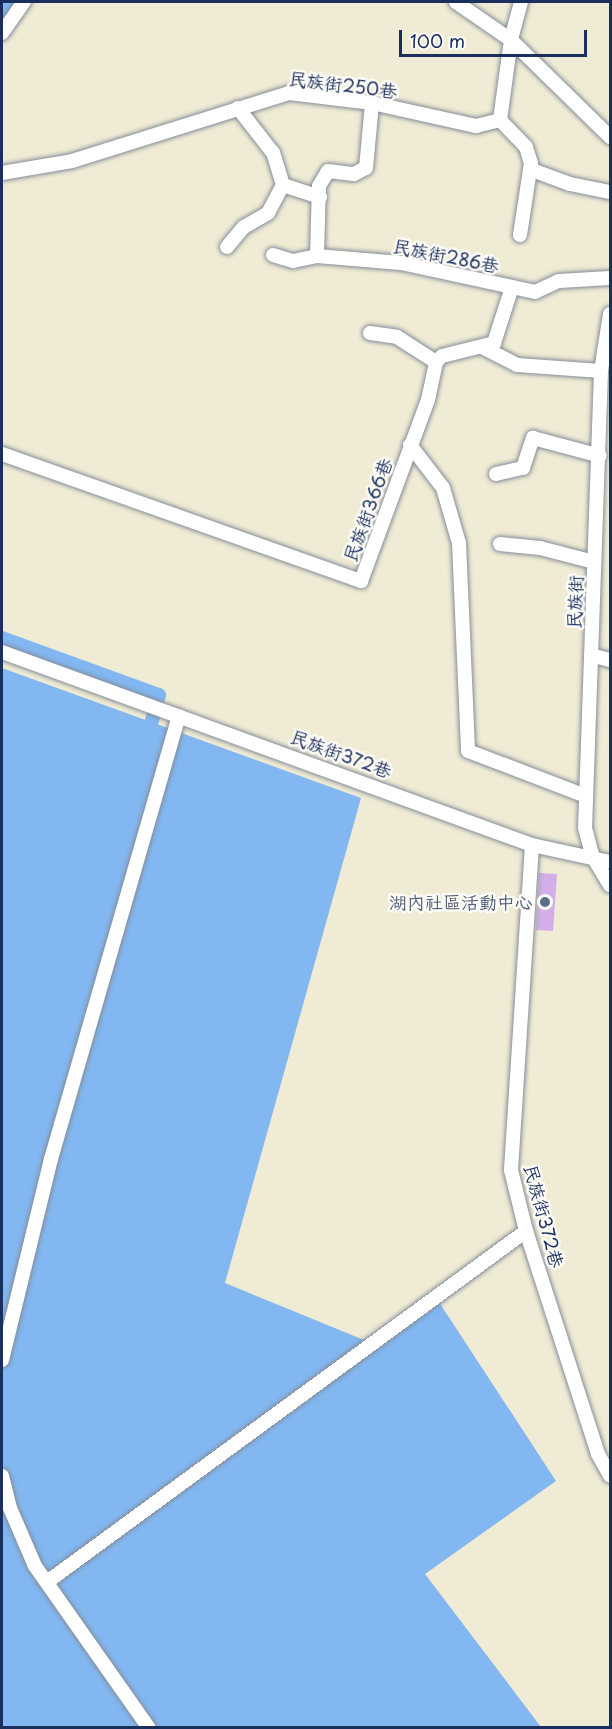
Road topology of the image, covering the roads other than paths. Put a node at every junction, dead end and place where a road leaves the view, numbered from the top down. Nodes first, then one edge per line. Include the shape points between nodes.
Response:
1 (24, 2) edge
2 (456, 2) edge
3 (521, 2) edge
4 (2, 33) edge
5 (511, 40) junction
6 (372, 103) junction
7 (238, 108) junction
8 (500, 120) junction
9 (610, 137) edge
10 (532, 170) junction
11 (2, 172) edge
12 (283, 185) junction
13 (610, 192) edge
14 (320, 197) junction
15 (520, 235) dead end
16 (227, 247) dead end
17 (273, 255) dead end
18 (317, 256) junction
19 (610, 278) edge
20 (512, 287) junction
21 (610, 314) edge
22 (370, 333) dead end
23 (482, 347) junction
24 (436, 362) junction
25 (601, 371) junction
26 (605, 429) edge
27 (410, 445) junction
28 (2, 454) edge
29 (600, 456) junction
30 (496, 474) dead end
31 (604, 524) edge
32 (500, 544) dead end
33 (594, 562) junction
34 (2, 652) edge
35 (591, 655) junction
36 (610, 660) edge
37 (175, 714) junction
38 (586, 796) junction
39 (532, 845) junction
40 (593, 857) junction
41 (610, 862) edge
42 (610, 885) edge
43 (526, 1231) junction
44 (2, 1360) edge
45 (2, 1476) edge
46 (610, 1476) edge
47 (47, 1582) junction
48 (149, 1728) edge

1 - 4 street
2 - 5 street
3 - 5 street
5 - 8 street
5 - 9 street
6 - 7 street, 民族街250巷 via 289,93
6 - 8 street, 民族街250巷 via 476,126
6 - 14 street via 366,168 354,174 328,171 319,186
7 - 11 street, 民族街250巷 via 72,161
7 - 12 street via 273,153
8 - 10 street via 526,147
10 - 13 street via 570,184
10 - 15 street
12 - 14 street
12 - 16 street via 268,213 236,234
14 - 18 street
17 - 18 street, 民族街286巷 via 293,261
18 - 20 street, 民族街286巷 via 401,263
19 - 20 street, 民族街286巷 via 559,281 535,292
20 - 23 street via 494,343
21 - 25 street, 民族街
22 - 24 street via 397,337
23 - 24 street via 442,356
23 - 25 street via 518,365
24 - 27 street via 428,400
25 - 26 street, 民族街
26 - 29 street, 民族街
27 - 28 street, 民族街366巷 via 361,581
27 - 38 street, 民族街366巷 via 443,489 459,543 468,751
29 - 30 street via 533,438 523,468
29 - 31 street, 民族街
31 - 33 street, 民族街
32 - 33 street via 540,548
33 - 35 street, 民族街
34 - 37 street, 民族街372巷
35 - 36 street
35 - 38 street, 民族街
37 - 39 street, 民族街372巷
37 - 44 street via 51,1159
38 - 40 street, 民族街 via 585,828
39 - 40 street, 民族街372巷
39 - 43 street, 民族街372巷 via 510,1147 511,1170
40 - 41 street, 民族街372巷
40 - 42 street, 民族街
43 - 46 street, 民族街372巷 via 598,1454
43 - 47 street
45 - 47 street via 22,1540
47 - 48 street

